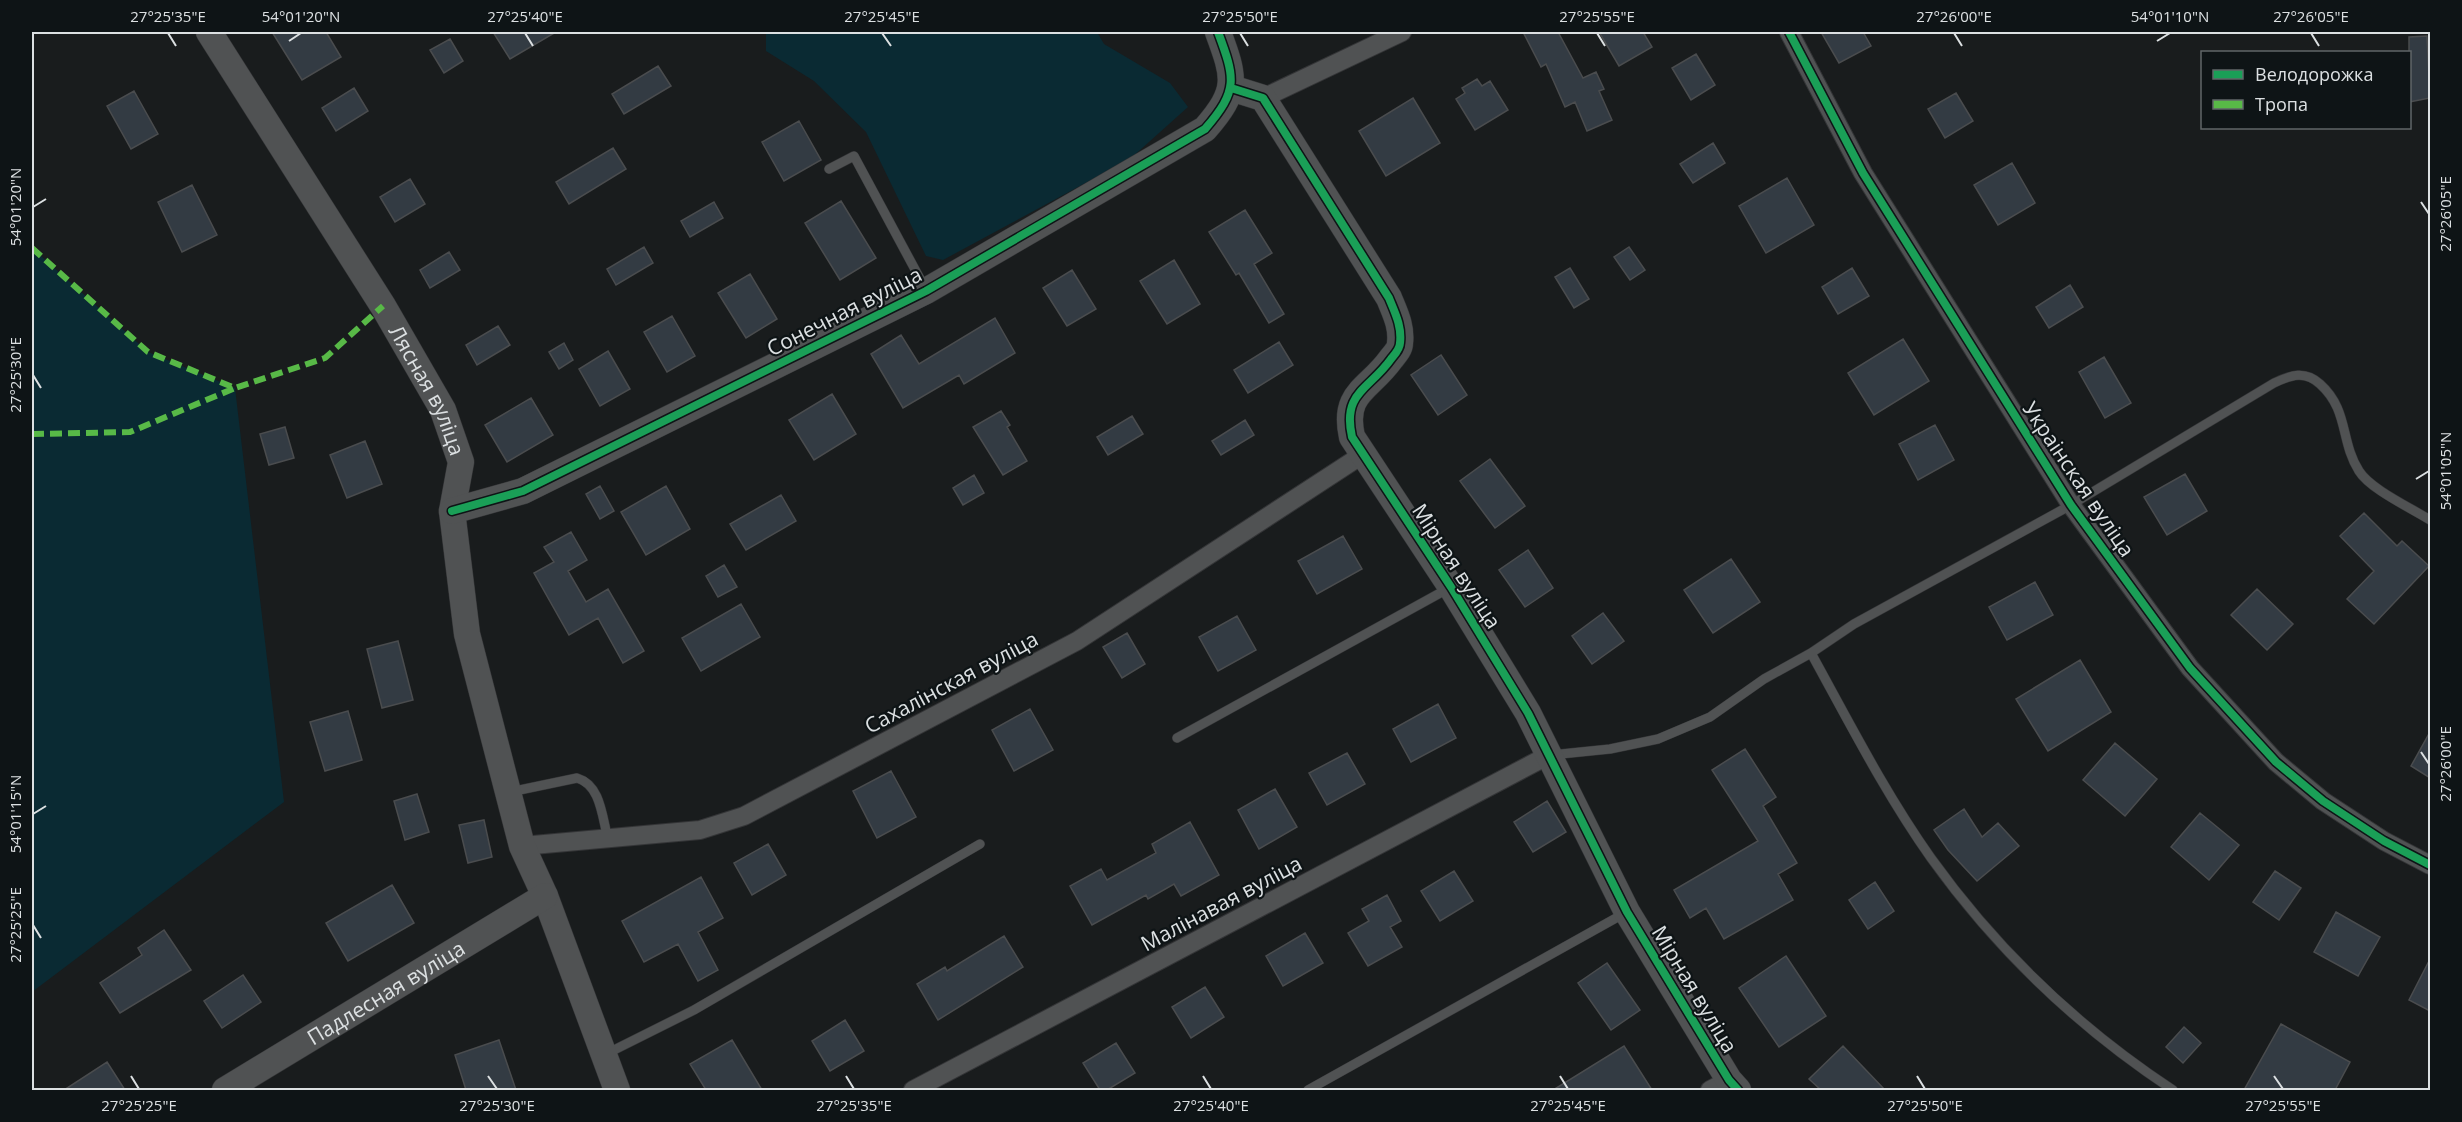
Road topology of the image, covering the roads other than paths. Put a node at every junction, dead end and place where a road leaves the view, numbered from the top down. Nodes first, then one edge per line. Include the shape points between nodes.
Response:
1 (209, 32) edge
2 (1218, 32) edge
3 (1402, 32) edge
4 (1789, 32) edge
5 (1228, 94) junction
6 (1263, 98) junction
7 (829, 170) dead end
8 (926, 291) junction
9 (1362, 455) junction
10 (2071, 505) junction
11 (452, 511) junction
12 (2430, 520) edge
13 (1451, 587) junction
14 (1812, 653) junction
15 (1177, 738) dead end
16 (1549, 755) junction
17 (510, 792) junction
18 (608, 839) junction
19 (980, 844) dead end
20 (522, 846) junction
21 (2430, 865) edge
22 (545, 896) junction
23 (1627, 912) junction
24 (603, 1055) junction
25 (1726, 1087) edge
26 (225, 1090) edge
27 (617, 1090) edge
28 (914, 1090) edge
29 (1308, 1090) edge
30 (2173, 1090) edge

1 - 11 street, Лясная вуліца via 383,306 443,410 461,462
2 - 5 street via 1231,68
3 - 6 street
4 - 10 street, Украінская вуліца via 1863,173
5 - 6 street
5 - 8 street, Сонечная вуліца via 1223,108 1205,129
6 - 9 street, Мірная вуліца via 1389,298 1401,326 1400,345 1354,398 1348,419
7 - 8 lane via 854,156
8 - 11 street, Сонечная вуліца via 523,491
9 - 13 street, Мірная вуліца
9 - 18 street, Сахалінская вуліца via 1077,641 744,816 700,830
10 - 12 lane via 2294,374 2312,377 2330,394 2342,414 2359,472
10 - 14 lane via 1854,624
10 - 21 street, Украінская вуліца via 2190,668 2276,762 2323,801 2384,841
11 - 17 street, Лясная вуліца via 467,634
13 - 15 lane
13 - 16 street, Мірная вуліца via 1528,713
14 - 16 lane via 1764,679 1710,717 1658,740
14 - 30 lane via 1877,774 1962,899 2048,994 2127,1060
16 - 23 street, Мірная вуліца
16 - 28 street, Малінавая вуліца
17 - 18 lane via 577,778 587,781 594,789
17 - 20 street, Лясная вуліца
18 - 20 street, Сахалінская вуліца
19 - 24 lane via 694,1010
20 - 22 street, Лясная вуліца
22 - 24 street, Лясная вуліца
22 - 26 street, Падлесная вуліца
23 - 25 street, Мірная вуліца
23 - 29 lane
24 - 27 street, Лясная вуліца

